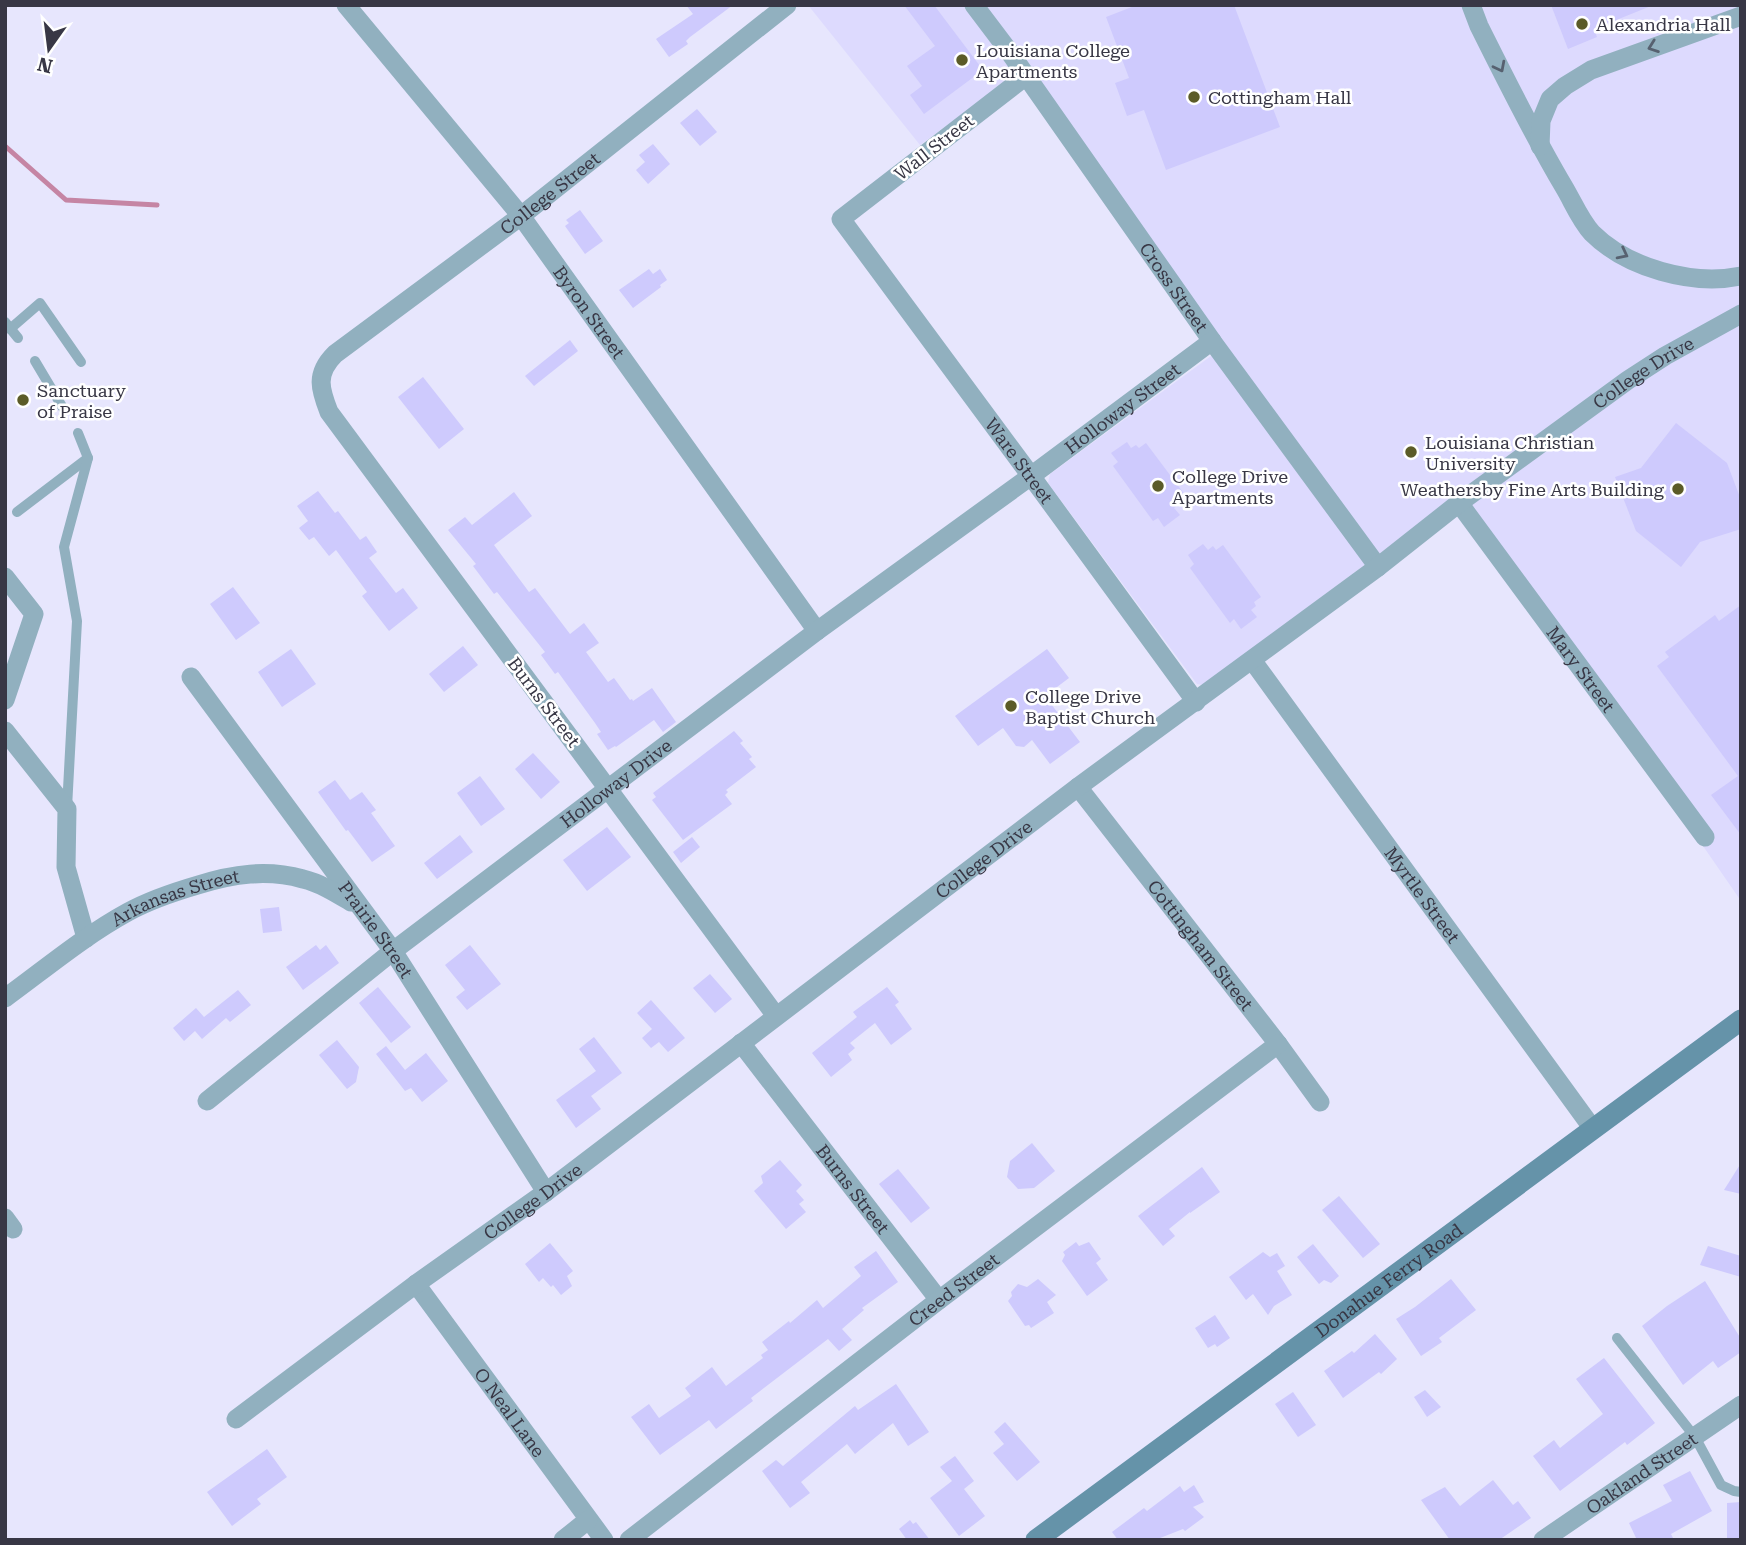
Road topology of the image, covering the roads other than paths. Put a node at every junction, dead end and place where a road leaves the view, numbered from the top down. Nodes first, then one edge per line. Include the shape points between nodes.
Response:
1 (345, 5) edge
2 (787, 5) edge
3 (974, 5) edge
4 (1471, 5) edge
5 (1741, 16) edge
6 (1027, 76) junction
7 (1539, 146) junction
8 (521, 216) junction
9 (841, 219) joint
10 (1741, 276) edge
11 (1741, 314) edge
12 (8, 326) edge
13 (18, 338) dead end
14 (1212, 341) junction
15 (35, 361) dead end
16 (81, 362) dead end
17 (320, 383) joint
18 (64, 408) dead end
19 (78, 433) dead end
20 (88, 458) junction
21 (1031, 476) junction
22 (1458, 503) junction
23 (17, 512) dead end
24 (1378, 567) junction
25 (5, 577) edge
26 (817, 631) junction
27 (1251, 660) junction
28 (191, 677) dead end
29 (5, 700) edge
30 (1196, 702) junction
31 (5, 731) edge
32 (1078, 787) junction
33 (609, 789) junction
34 (67, 809) junction
35 (1704, 837) dead end
36 (360, 909) junction
37 (86, 938) junction
38 (393, 951) junction
39 (5, 998) edge
40 (776, 1016) junction
41 (1741, 1020) edge
42 (741, 1043) junction
43 (1278, 1044) junction
44 (207, 1101) dead end
45 (1320, 1102) dead end
46 (1593, 1129) junction
47 (546, 1192) junction
48 (416, 1284) junction
49 (939, 1300) junction
50 (1616, 1338) dead end
51 (1741, 1405) edge
52 (236, 1419) dead end
53 (1695, 1437) junction
54 (1741, 1492) edge
55 (588, 1520) junction
56 (563, 1540) edge
57 (604, 1540) edge
58 (629, 1540) edge
59 (1036, 1540) edge
60 (1543, 1540) edge

1 - 8 street, Byron Street
2 - 8 street, College Street
3 - 6 street, Cross Street
4 -> 7 street
5 -> 7 street via 1591,70 1565,86 1550,99 1541,121
6 - 9 street, Wall Street
6 - 14 street, Cross Street
7 -> 10 street via 1590,231 1610,248 1668,275 1723,280
8 - 17 street, College Street via 335,354 322,371
8 - 26 street, Byron Street
9 - 21 street, Ware Street
11 - 22 street, College Drive via 1628,380
12 - 13 lane
12 - 16 lane via 40,303
14 - 21 street, Holloway Street
14 - 24 street, Cross Street
15 - 18 lane
17 - 33 street, Burns Street via 329,412
19 - 20 lane
20 - 23 lane
20 - 34 lane via 64,547 77,621
21 - 26 street, Holloway Drive
21 - 30 street, Ware Street
22 - 24 street, College Drive
22 - 35 street, Mary Street
24 - 27 street, College Drive
25 - 29 street via 34,614
26 - 33 street, Holloway Drive
27 - 30 street, College Drive
27 - 46 street, Myrtle Street
28 - 36 street, Prairie Street
30 - 32 street, College Drive
31 - 34 street
32 - 40 street, College Drive
32 - 43 street, Cottingham Street
33 - 38 street, Holloway Drive
33 - 40 street, Burns Street
34 - 37 street via 66,867
36 - 37 street, Arkansas Street via 305,879 249,873 166,894
36 - 38 street, Prairie Street
37 - 39 street, Arkansas Street
38 - 44 street, Holloway Drive
38 - 47 street, Prairie Street
40 - 42 street, College Drive
41 - 46 main road, Donahue Ferry Road
42 - 47 street, College Drive
42 - 49 street, Burns Street
43 - 45 street, Cottingham Street
43 - 49 street, Creed Street
46 - 59 main road, Donahue Ferry Road
47 - 48 street, College Drive
48 - 52 street, College Drive
48 - 55 street, O Neal Lane
49 - 58 street, Creed Street
50 - 53 lane
51 - 53 street, Oakland Street
53 - 54 lane via 1721,1486
53 - 60 street, Oakland Street
55 - 56 street
55 - 57 street, O Neal Lane

